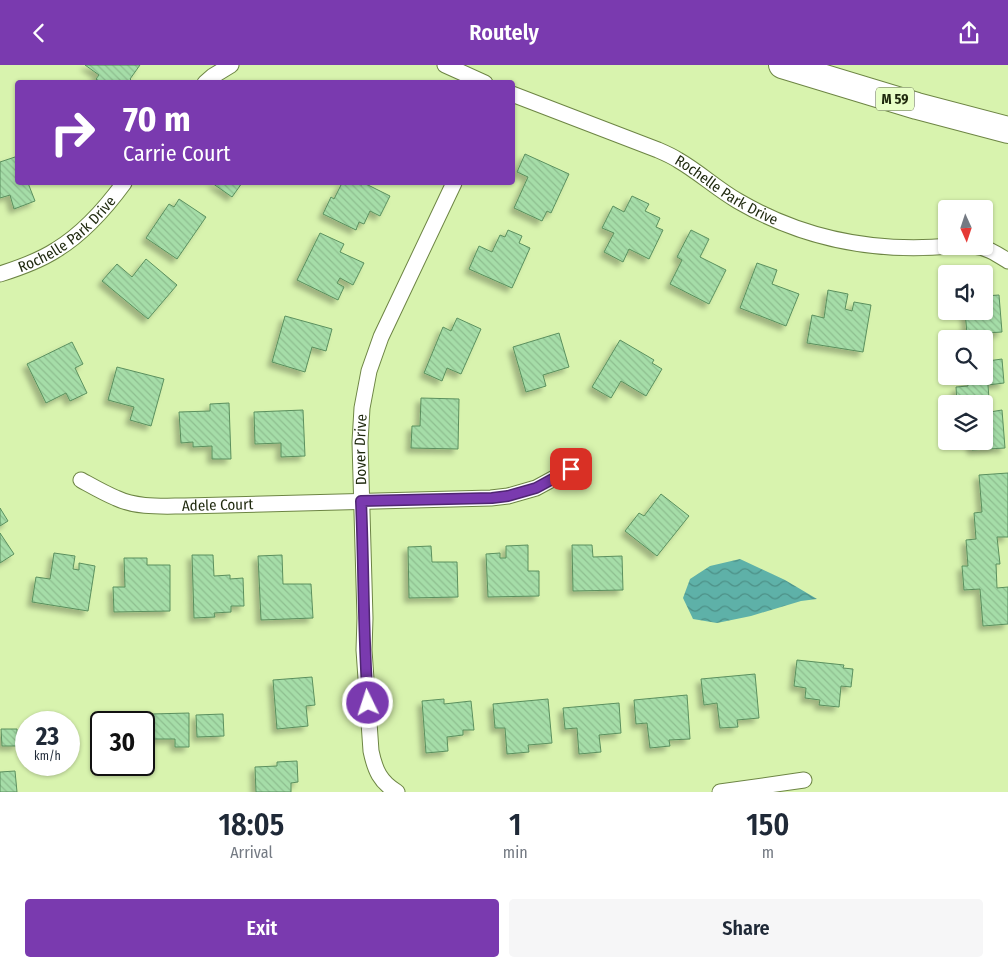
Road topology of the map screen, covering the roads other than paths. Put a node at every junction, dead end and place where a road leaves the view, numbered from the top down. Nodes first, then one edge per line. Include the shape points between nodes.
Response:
1 (231, 65) edge
2 (445, 65) edge
3 (782, 65) edge
4 (208, 80) edge
5 (478, 80) edge
6 (515, 95) edge
7 (1008, 130) edge
8 (123, 185) edge
9 (453, 185) edge
10 (938, 247) edge
11 (993, 251) edge
12 (1008, 261) edge
13 (0, 274) edge
14 (571, 469) dead end
15 (81, 480) dead end
16 (361, 501) junction
17 (804, 780) dead end
18 (394, 790) edge
19 (720, 792) edge

1 - 4 street
2 - 5 street
3 - 7 highway, M 59
6 - 10 street, Rochelle Park Drive via 658,150 679,160 737,201 797,229 832,240 877,247
8 - 13 street, Rochelle Park Drive via 76,236 36,261
9 - 16 street, Dover Drive via 381,337 369,371 362,408
11 - 12 street
14 - 16 street, Adele Court via 536,488 508,496
15 - 16 street, Adele Court via 117,499 158,507
16 - 18 street, Dover Drive via 364,649 371,751 380,778
17 - 19 street

